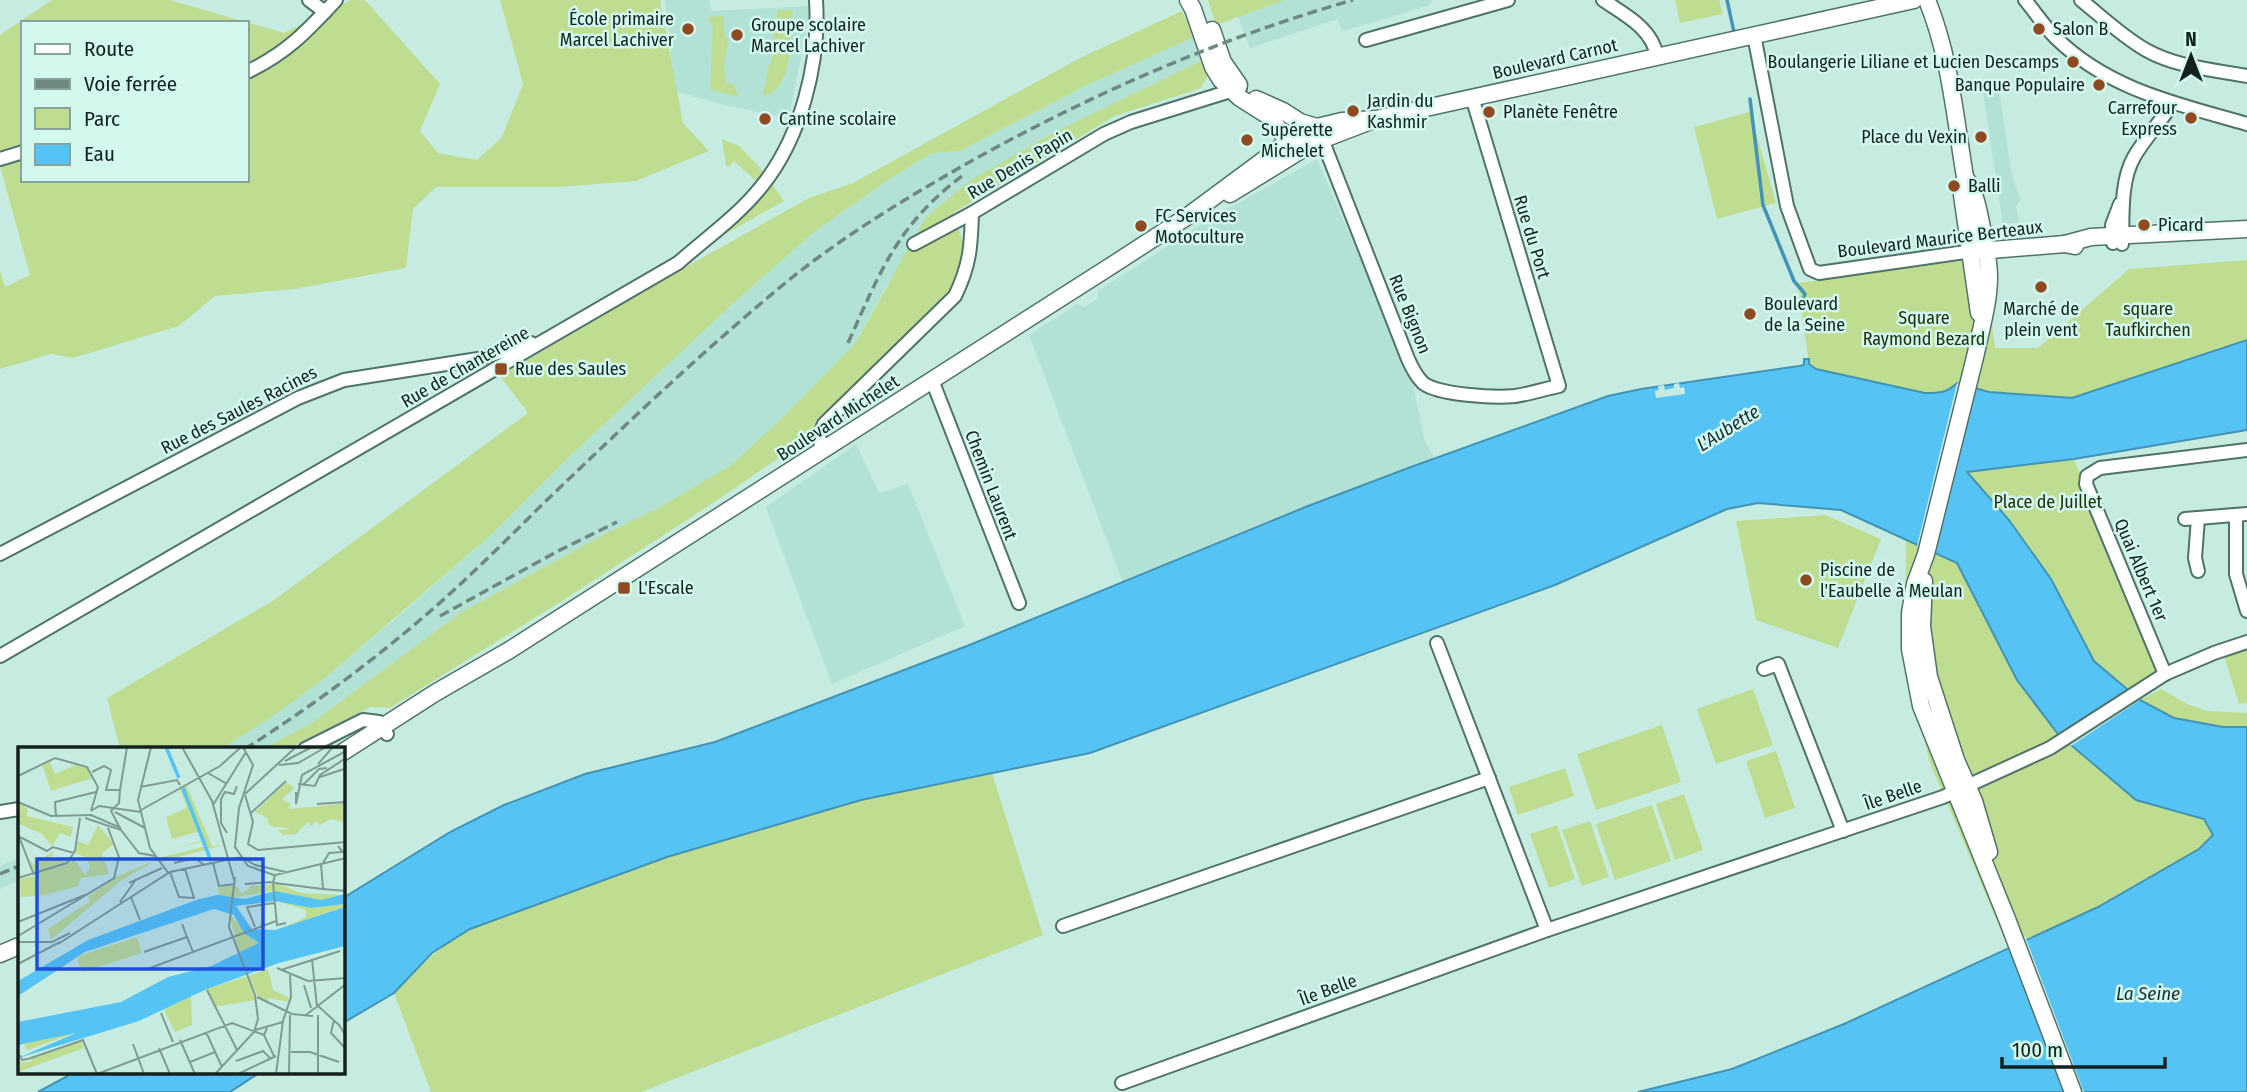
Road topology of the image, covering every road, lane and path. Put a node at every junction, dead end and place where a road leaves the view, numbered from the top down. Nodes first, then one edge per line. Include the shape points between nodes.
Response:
1 (309, 0) edge
2 (336, 0) edge
3 (816, 0) edge
4 (1188, 0) edge
5 (1199, 0) edge
6 (1508, 0) edge
7 (1603, 0) edge
8 (1914, 0) edge
9 (1927, 0) edge
10 (2025, 0) edge
11 (2081, 0) edge
12 (325, 12) junction
13 (1748, 36) junction
14 (1366, 40) dead end
15 (1657, 56) junction
16 (248, 71) edge
17 (2247, 76) edge
18 (1237, 89) junction
19 (1472, 97) junction
20 (2173, 103) junction
21 (2247, 124) edge
22 (1301, 138) junction
23 (21, 153) edge
24 (0, 159) edge
25 (971, 213) junction
26 (2247, 229) edge
27 (2117, 240) junction
28 (914, 243) dead end
29 (1979, 251) junction
30 (552, 337) junction
31 (932, 380) junction
32 (1559, 386) joint
33 (838, 411) junction
34 (851, 432) junction
35 (822, 450) junction
36 (2247, 450) edge
37 (2241, 515) edge
38 (0, 554) edge
39 (2198, 570) dead end
40 (1018, 603) dead end
41 (2247, 611) edge
42 (2247, 642) edge
43 (1437, 643) dead end
44 (0, 656) edge
45 (1764, 669) dead end
46 (2165, 674) junction
47 (385, 730) junction
48 (309, 747) edge
49 (345, 751) edge
50 (345, 761) edge
51 (1489, 778) junction
52 (1961, 789) junction
53 (18, 809) edge
54 (0, 812) edge
55 (1843, 831) junction
56 (1063, 926) dead end
57 (1547, 930) junction
58 (18, 946) edge
59 (0, 954) edge
60 (1122, 1083) dead end
61 (2073, 1092) edge

1 - 12 street
2 - 12 street
3 - 30 street, Rue de Chantereine via 815,40 803,104 762,187 670,268
4 - 18 main road via 1213,67
5 - 18 main road
6 - 14 street
7 - 15 street via 1648,33
8 - 13 main road, Boulevard Carnot
9 - 29 main road via 1944,51 1965,177 1975,191
10 - 20 street via 2056,38 2097,71
11 - 17 street via 2157,55
12 - 16 street via 282,53
13 - 15 main road, Boulevard Carnot
13 - 29 street, Boulevard Maurice Berteaux via 1787,206 1814,272
15 - 19 main road, Boulevard Carnot
18 - 22 main road via 1283,111
18 - 25 street, Rue Denis Papin via 1104,134
19 - 22 main road, Boulevard Carnot via 1376,119 1342,121
19 - 32 street, Rue du Port
20 - 21 street
20 - 27 street via 2130,168 2113,220
22 - 31 main road, Boulevard Michelet via 1249,184 1188,216
22 - 32 street, Rue Bignon via 1424,384 1489,396
23 - 24 street
25 - 28 street
25 - 33 street, Rue Denis Papin via 967,272 955,296
26 - 27 main road, Boulevard Maurice Berteaux via 2145,236 2135,243
27 - 29 main road, Boulevard Maurice Berteaux via 2085,238 2065,244
29 - 52 main road via 1989,282 1986,310 1926,554 1922,626 1924,654
30 - 38 street, Rue des Saules Racines via 478,359 329,384
30 - 44 street, Rue de Chantereine
31 - 34 main road, Boulevard Michelet
31 - 40 street, Chemin Laurent
33 - 34 street
33 - 35 street, Rue Denis Papin via 820,431
34 - 35 main road, Boulevard Michelet
35 - 47 main road, Boulevard Michelet via 508,651 449,695
36 - 46 street, Quai Albert 1er via 2100,468 2087,476 2086,484
37 - 39 street via 2191,519
37 - 41 street via 2236,574
42 - 46 street, Île Belle
43 - 51 street
45 - 55 street via 1778,664
46 - 52 street, Île Belle via 2050,748
47 - 48 street via 375,721 363,720
47 - 49 main road, Boulevard Michelet
47 - 50 main road, Boulevard Michelet
51 - 56 street
51 - 57 street
52 - 55 street, Île Belle
52 - 61 main road via 1974,801 2007,919
53 - 54 street
55 - 57 street, Île Belle
57 - 60 street, Île Belle
58 - 59 main road

